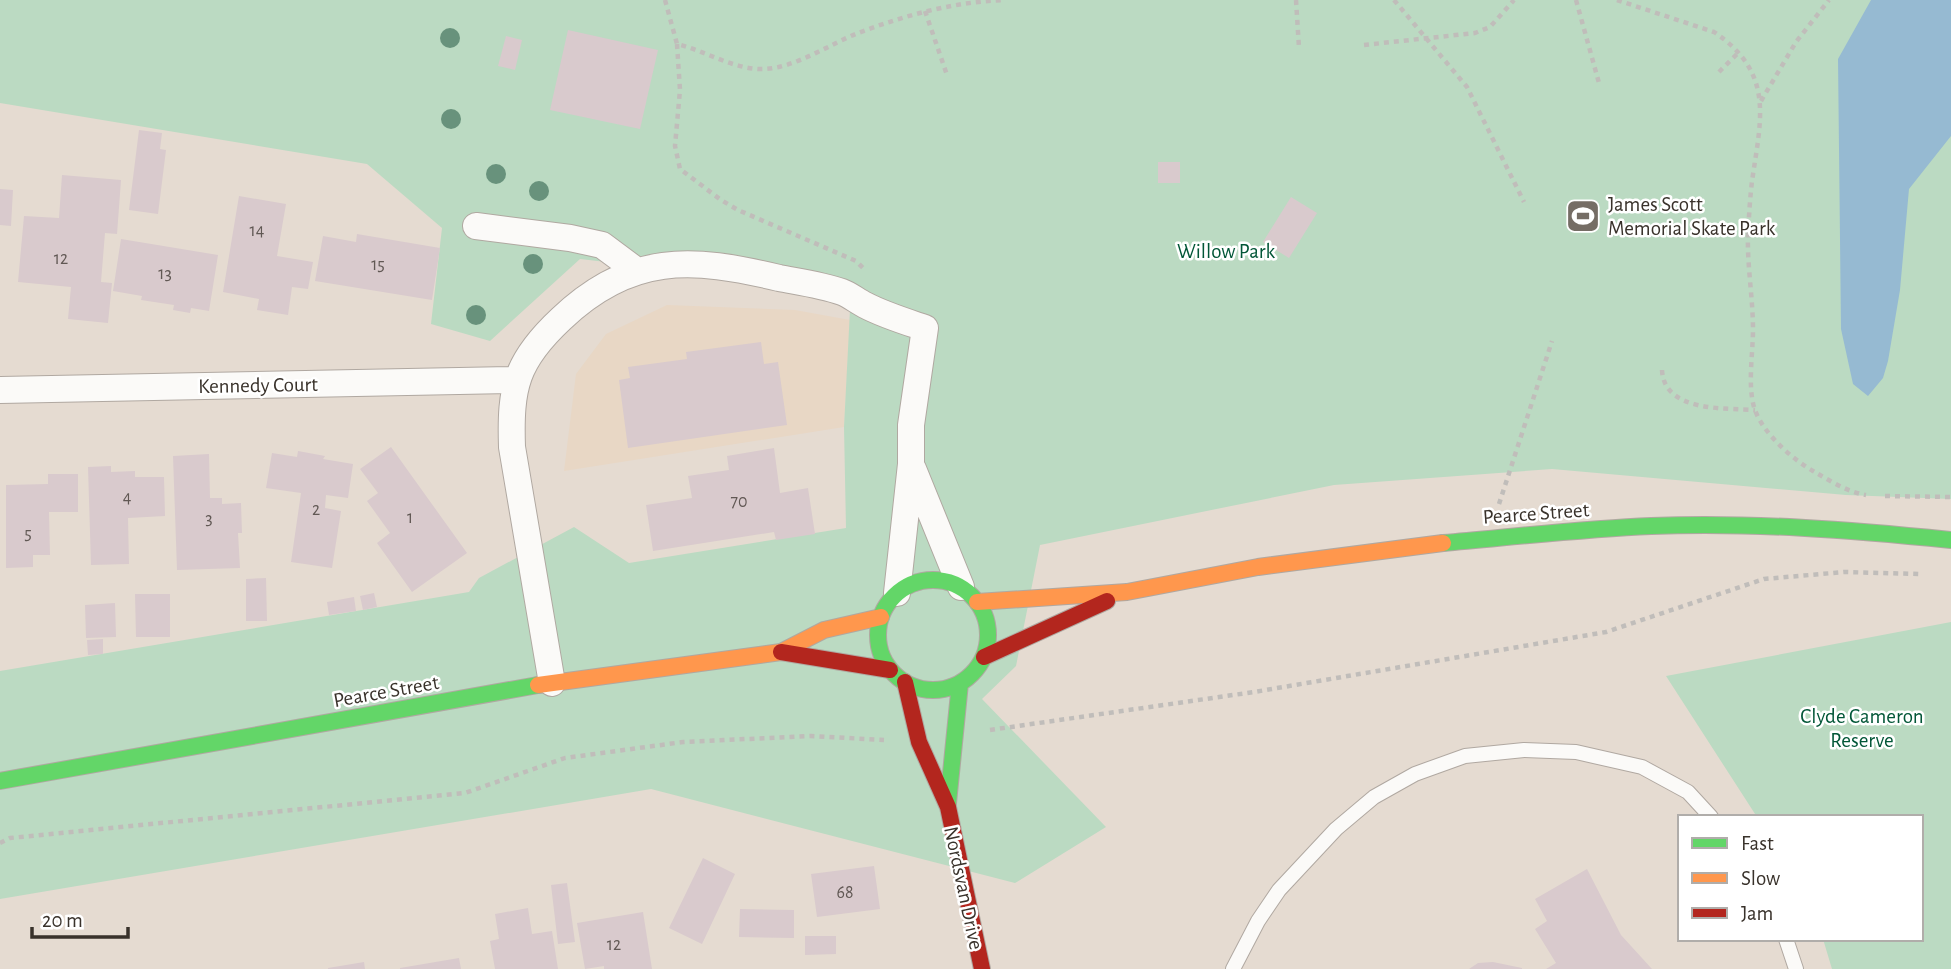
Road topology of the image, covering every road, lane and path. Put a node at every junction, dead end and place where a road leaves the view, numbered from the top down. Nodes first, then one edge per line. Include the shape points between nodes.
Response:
1 (665, 0) edge
2 (1004, 0) edge
3 (1296, 0) edge
4 (1394, 0) edge
5 (1514, 0) edge
6 (1576, 0) edge
7 (1617, 0) edge
8 (1829, 0) edge
9 (925, 11) junction
10 (1427, 38) junction
11 (677, 44) junction
12 (1364, 45) dead end
13 (1298, 48) dead end
14 (1738, 53) junction
15 (1719, 72) dead end
16 (947, 75) dead end
17 (1599, 83) dead end
18 (1760, 102) junction
19 (1524, 202) dead end
20 (476, 226) dead end
21 (637, 271) junction
22 (863, 304) junction
23 (1552, 341) dead end
24 (1661, 370) dead end
25 (515, 380) junction
26 (0, 390) edge
27 (1755, 410) junction
28 (911, 464) junction
29 (1870, 495) dead end
30 (1878, 496) dead end
31 (1951, 497) edge
32 (1487, 538) junction
33 (1951, 540) edge
34 (1127, 592) junction
35 (897, 593) junction
36 (969, 595) junction
37 (881, 617) junction
38 (781, 652) junction
39 (984, 657) junction
40 (890, 670) junction
41 (905, 682) junction
42 (552, 683) junction
43 (960, 683) junction
44 (0, 781) edge
45 (948, 807) junction
46 (1709, 815) edge
47 (1787, 941) edge
48 (982, 969) edge
49 (1233, 969) edge
50 (1796, 969) edge

1 - 11 path
2 - 9 path
3 - 13 path
4 - 10 path
5 - 10 path via 1490,27
6 - 17 path
7 - 14 path via 1714,32
8 - 18 path
9 - 11 path via 779,67 741,66
9 - 16 path
10 - 12 path
10 - 19 path via 1467,87
11 - 22 path via 680,90 675,146 680,169 738,210 862,264 866,280
14 - 15 path
14 - 18 path via 1756,81
18 - 27 path via 1748,236
20 - 21 street via 602,245
21 - 22 street via 682,263 741,269 843,292
21 - 25 street via 581,300 549,330
22 - 28 street via 925,328 911,425
23 - 32 path
24 - 27 path via 1666,387 1684,401
25 - 26 street, Kennedy Court
25 - 42 street via 512,447
27 - 29 path via 1790,455 1848,490
28 - 35 street
28 - 36 street
30 - 31 path
32 - 33 main road, Pearce Street via 1652,526 1756,526
32 - 34 main road, Pearce Street via 1258,567
34 - 36 main road, Pearce Street
34 - 39 main road, Pearce Street
35 - 36 main road via 911,584 945,580
35 - 37 main road
36 - 39 main road via 983,610 988,626
37 - 38 main road, Pearce Street via 824,630
37 - 40 main road via 881,653
38 - 40 main road, Pearce Street
38 - 42 main road, Pearce Street
39 - 43 main road
40 - 41 main road
41 - 43 main road via 934,690
41 - 45 main road, Nordsvan Drive via 919,741
42 - 44 main road, Pearce Street
43 - 45 main road, Nordsvan Drive
45 - 48 main road, Nordsvan Drive
46 - 49 lane via 1688,792 1642,768 1576,752 1524,750 1465,756 1415,774 1374,797 1336,830 1279,890
47 - 50 lane

